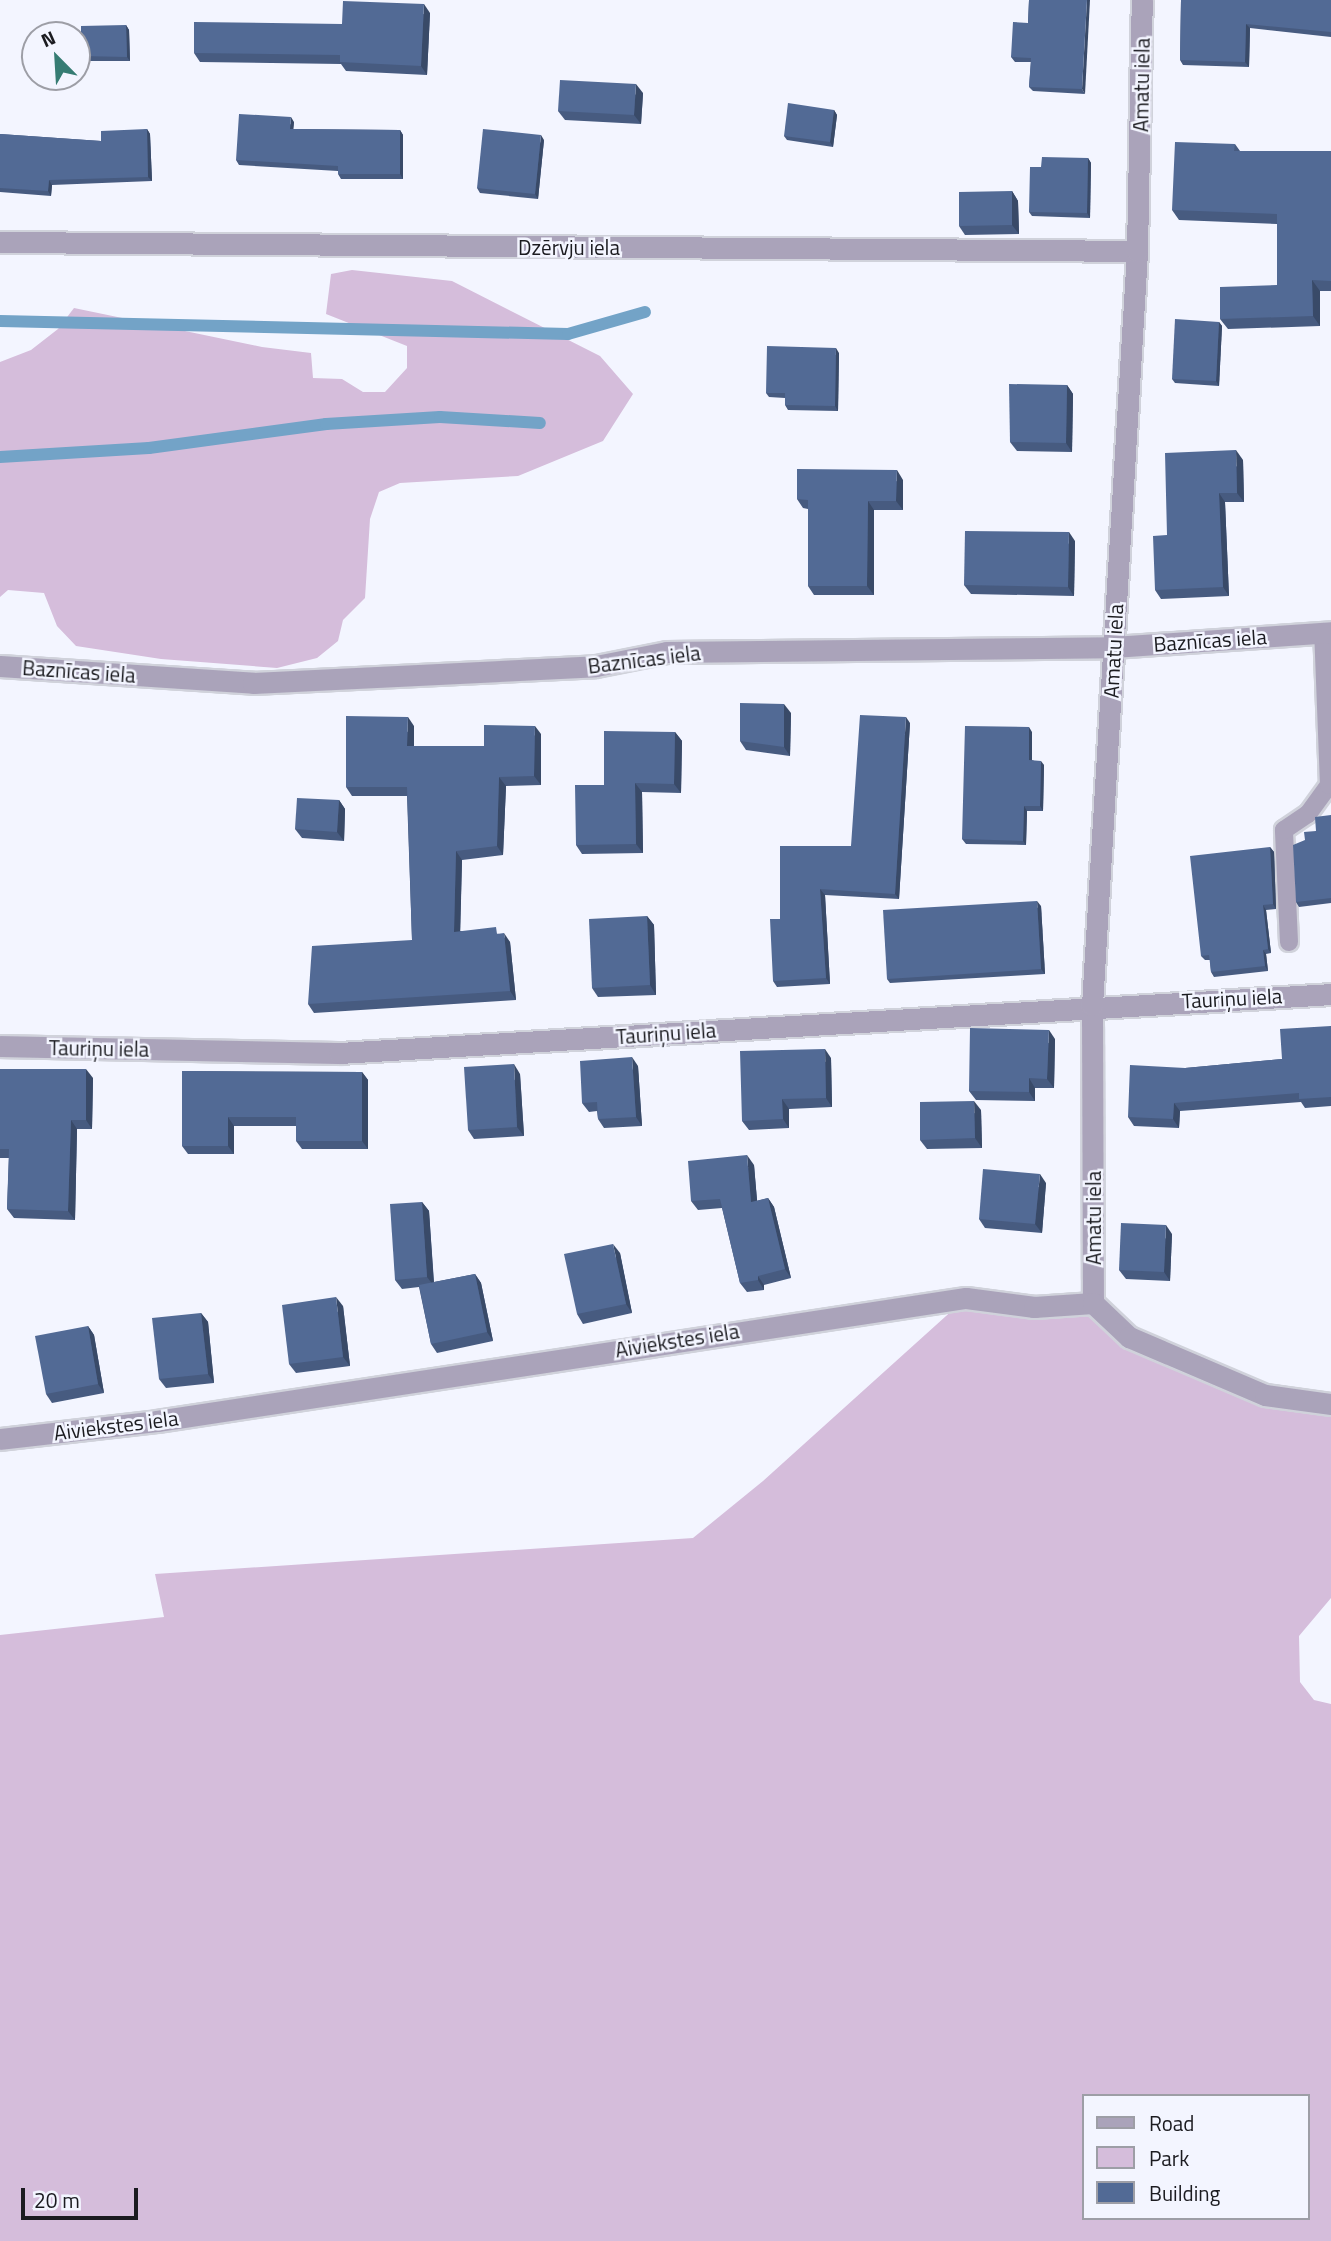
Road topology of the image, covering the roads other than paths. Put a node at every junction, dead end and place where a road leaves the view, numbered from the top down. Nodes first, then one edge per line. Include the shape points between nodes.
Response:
1 (1142, 0) edge
2 (0, 242) edge
3 (1137, 251) junction
4 (1327, 632) edge
5 (1113, 647) junction
6 (0, 666) edge
7 (1289, 942) dead end
8 (1331, 994) edge
9 (1092, 1005) junction
10 (0, 1045) edge
11 (1093, 1303) junction
12 (1331, 1404) edge
13 (0, 1439) edge

1 - 3 street, Amatu iela
2 - 3 street, Dzērvju iela
3 - 5 street, Amatu iela
4 - 5 street, Baznīcas iela
4 - 7 lane via 1329,785 1308,814 1284,830
5 - 6 street, Baznīcas iela via 667,652 596,666 253,683
5 - 9 street, Amatu iela
8 - 9 street, Tauriņu iela
9 - 10 street, Tauriņu iela via 339,1053
9 - 11 street, Amatu iela
11 - 12 street via 1129,1337 1265,1395
11 - 13 street, Aiviekstes iela via 1034,1307 966,1298 157,1421

